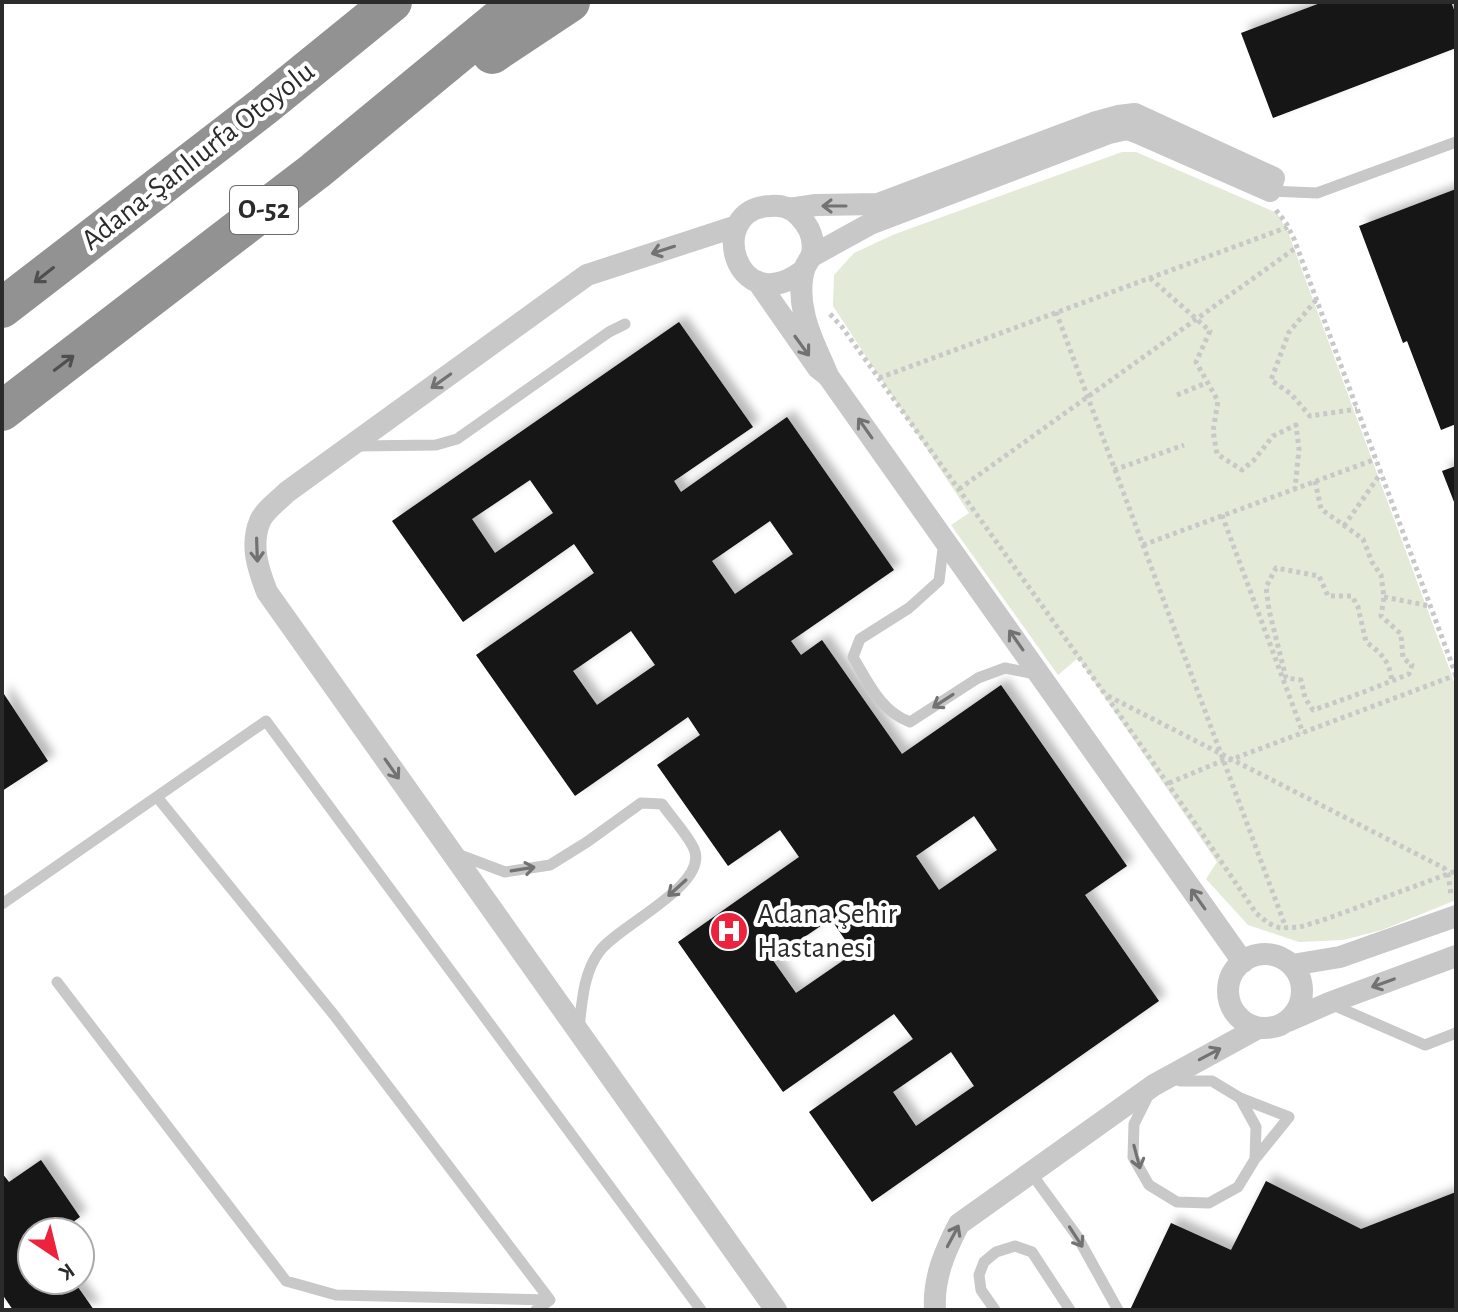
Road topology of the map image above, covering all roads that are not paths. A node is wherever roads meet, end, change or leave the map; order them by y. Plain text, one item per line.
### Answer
1 (392, 2) edge
2 (520, 2) edge
3 (570, 2) edge
4 (1456, 142) edge
5 (315, 171) junction
6 (1272, 200) junction
7 (789, 209) junction
8 (737, 226) junction
9 (808, 263) junction
10 (758, 282) junction
11 (2, 308) edge
12 (625, 324) dead end
13 (828, 376) junction
14 (2, 411) edge
15 (350, 446) junction
16 (944, 540) junction
17 (1040, 674) junction
18 (157, 797) junction
19 (449, 851) junction
20 (2, 904) edge
21 (1456, 916) edge
22 (1456, 956) edge
23 (1243, 962) junction
24 (1292, 965) junction
25 (57, 982) dead end
26 (1329, 1003) junction
27 (1288, 1021) junction
28 (1258, 1028) junction
29 (578, 1032) junction
30 (1456, 1033) edge
31 (1161, 1081) junction
32 (1240, 1098) junction
33 (1255, 1159) junction
34 (1031, 1173) junction
35 (550, 1300) junction
36 (536, 1310) edge
37 (701, 1310) edge
38 (776, 1310) edge
39 (935, 1310) edge
40 (995, 1310) edge
41 (1070, 1310) edge
42 (1118, 1310) edge

1 -> 11 highway, Adana-Şanlıurfa Otoyolu / O-52
2 - 5 highway, O-52
3 - 5 highway
4 - 6 lane
14 -> 5 highway, O-52
6 -> 7 street
6 - 9 street
7 - 8 street
7 - 9 street
8 - 10 street
8 -> 15 street
9 - 10 street
9 - 13 street
10 -> 13 street
12 - 15 lane
16 -> 13 street
15 -> 19 street
17 -> 16 street
17 -> 16 lane
23 -> 17 street
18 - 20 lane
18 - 35 lane
18 - 37 lane
19 - 29 street
19 -> 29 lane
21 - 24 street
22 -> 26 street
23 - 24 street
23 - 28 street
24 - 27 street
25 - 35 lane
26 - 27 street
26 - 30 lane
27 - 28 street
31 -> 28 street
29 - 38 street
31 - 32 lane
31 -> 33 lane
31 - 34 street
32 - 33 lane
32 - 33 lane
39 -> 34 street
34 -> 42 lane
35 - 36 lane
40 - 41 lane

